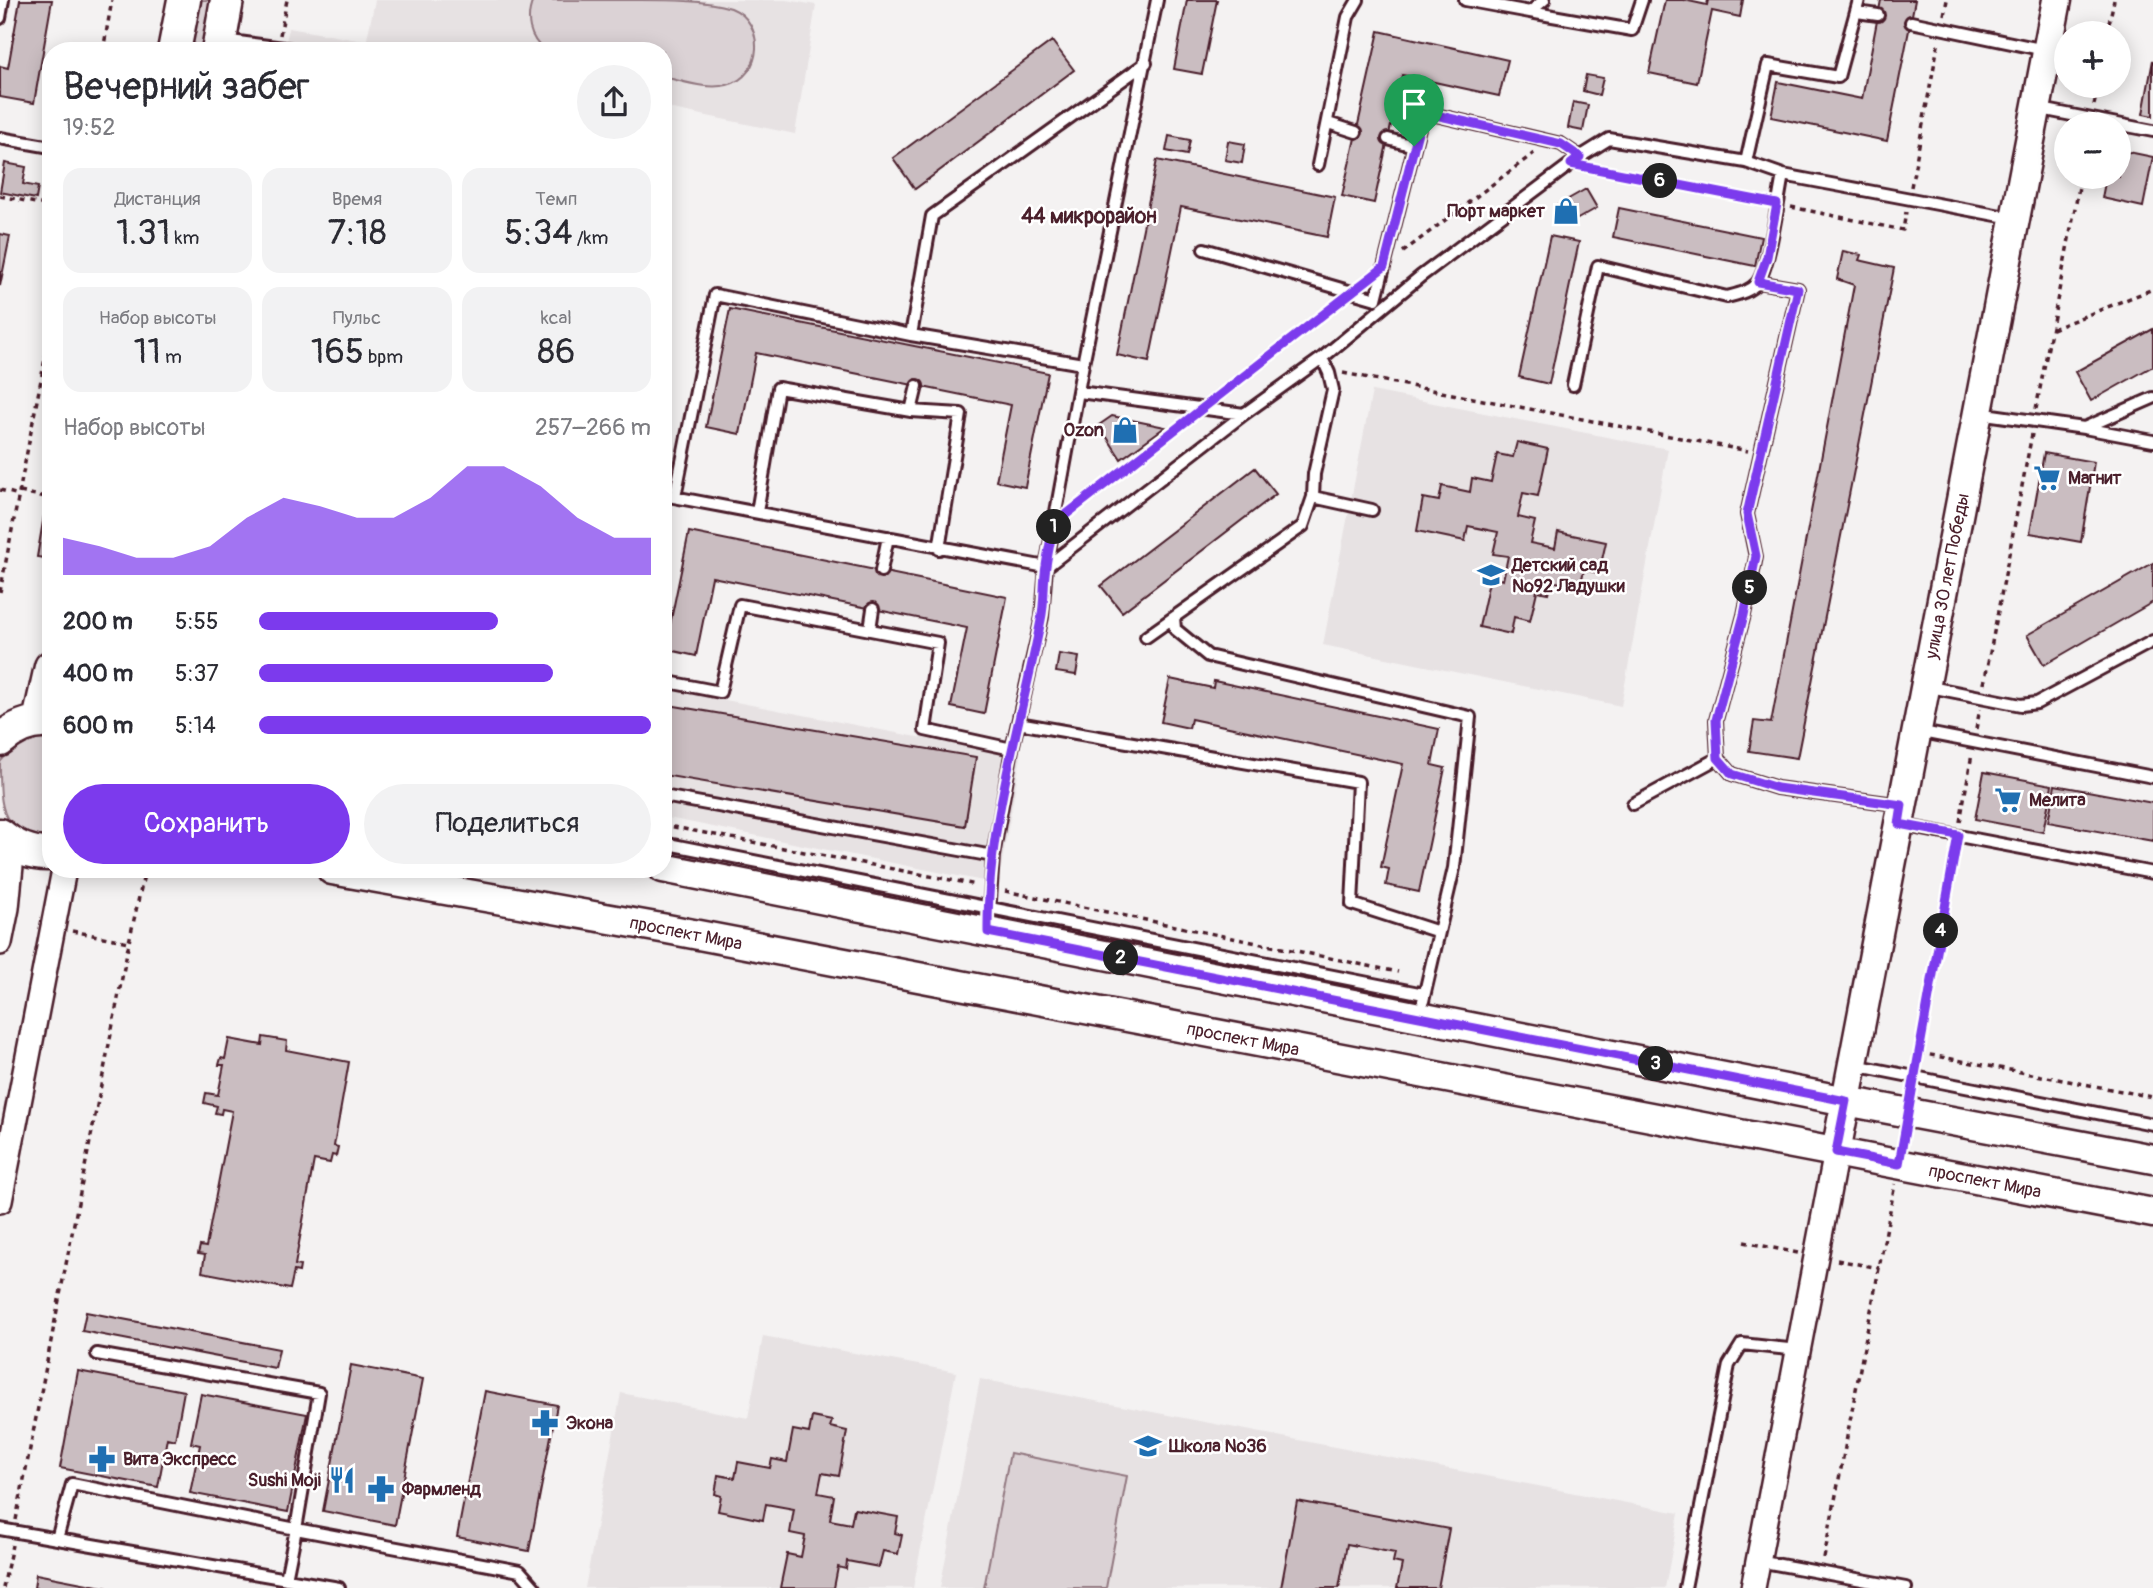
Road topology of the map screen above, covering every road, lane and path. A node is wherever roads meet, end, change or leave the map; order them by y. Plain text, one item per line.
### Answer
1 (3, 0) edge
2 (112, 0) edge
3 (184, 0) edge
4 (227, 0) edge
5 (287, 0) edge
6 (1157, 0) edge
7 (1359, 0) edge
8 (1465, 0) edge
9 (1544, 0) edge
10 (1642, 0) edge
11 (1947, 0) edge
12 (2057, 0) edge
13 (2113, 0) edge
14 (1858, 6) edge
15 (1530, 12) junction
16 (1878, 15) dead end
17 (0, 18) edge
18 (2109, 21) edge
19 (1911, 22) dead end
20 (1941, 29) junction
21 (105, 42) edge
22 (176, 42) edge
23 (220, 42) edge
24 (279, 42) edge
25 (2048, 51) junction
26 (1146, 63) junction
27 (2036, 107) junction
28 (1328, 123) junction
29 (2153, 131) edge
30 (1356, 132) dead end
31 (0, 138) edge
32 (1388, 139) dead end
33 (1550, 141) junction
34 (42, 145) edge
35 (1414, 146) junction
36 (1576, 160) junction
37 (1746, 162) junction
38 (1318, 165) dead end
39 (1783, 175) junction
40 (2079, 189) edge
41 (0, 196) edge
42 (1909, 199) junction
43 (42, 204) edge
44 (1777, 204) junction
45 (2015, 218) junction
46 (1204, 249) dead end
47 (1384, 267) junction
48 (1758, 282) junction
49 (2153, 289) edge
50 (1351, 292) junction
51 (1380, 302) junction
52 (2052, 329) junction
53 (911, 335) junction
54 (928, 337) junction
55 (926, 350) dead end
56 (1322, 358) junction
57 (1083, 364) junction
58 (1329, 373) junction
59 (42, 376) edge
60 (1573, 385) dead end
61 (918, 386) dead end
62 (1079, 392) junction
63 (2153, 398) edge
64 (1200, 408) junction
65 (911, 411) junction
66 (1978, 413) junction
67 (1244, 414) junction
68 (2034, 422) junction
69 (2084, 428) junction
70 (2153, 441) edge
71 (1760, 454) junction
72 (0, 490) edge
73 (20, 493) junction
74 (672, 496) edge
75 (42, 497) edge
76 (675, 497) junction
77 (1313, 497) junction
78 (1372, 510) dead end
79 (757, 512) junction
80 (1054, 524) junction
81 (888, 537) junction
82 (939, 549) junction
83 (1046, 567) junction
84 (881, 571) dead end
85 (0, 592) edge
86 (873, 609) dead end
87 (1174, 618) junction
88 (870, 629) junction
89 (1146, 637) dead end
90 (2153, 641) edge
91 (672, 683) edge
92 (42, 685) edge
93 (1925, 686) junction
94 (1982, 698) junction
95 (1018, 723) junction
96 (21, 728) edge
97 (1917, 731) junction
98 (1974, 741) junction
99 (1012, 748) junction
100 (1718, 758) junction
101 (2153, 777) edge
102 (672, 798) edge
103 (1633, 804) dead end
104 (1901, 814) junction
105 (672, 827) edge
106 (1958, 835) junction
107 (3, 838) edge
108 (672, 845) edge
109 (42, 853) edge
110 (993, 856) junction
111 (672, 869) edge
112 (2153, 873) edge
113 (62, 878) edge
114 (143, 878) edge
115 (377, 878) edge
116 (990, 888) junction
117 (988, 919) junction
118 (1439, 932) junction
119 (0, 943) edge
120 (1428, 979) junction
121 (1422, 1006) junction
122 (1920, 1053) junction
123 (1853, 1065) junction
124 (1916, 1078) junction
125 (2153, 1097) edge
126 (1846, 1101) junction
127 (2153, 1121) edge
128 (1836, 1152) junction
129 (2153, 1159) edge
130 (1899, 1164) junction
131 (0, 1200) edge
132 (2153, 1213) edge
133 (1798, 1350) junction
134 (97, 1354) dead end
135 (0, 1529) edge
136 (296, 1529) junction
137 (14, 1531) junction
138 (57, 1539) junction
139 (1758, 1561) junction
140 (1821, 1572) junction
141 (286, 1578) junction
142 (1845, 1583) edge
143 (322, 1586) edge
144 (3, 1588) edge
145 (339, 1588) edge
146 (535, 1588) edge
147 (1685, 1588) edge
148 (1753, 1588) edge
149 (1906, 1588) edge

1 - 17 lane
2 - 21 path
3 - 22 main road
4 - 23 main road
5 - 24 path
6 - 26 lane
7 - 28 lane
8 - 15 lane
9 - 15 lane
10 - 15 lane
11 - 20 path
12 - 25 street, улица 30 лет Победы
13 - 18 path
14 - 16 lane
14 - 37 lane
19 - 20 lane
20 - 25 lane
20 - 42 path
25 - 27 street, улица 30 лет Победы
26 - 53 lane
26 - 57 lane
27 - 29 lane
27 - 45 street, улица 30 лет Победы
28 - 30 lane
28 - 38 lane
31 - 34 lane
32 - 35 lane
33 - 35 lane
33 - 36 lane
33 - 47 path
35 - 47 lane
36 - 37 lane
36 - 44 path
36 - 51 lane
37 - 39 lane
39 - 42 lane
39 - 44 lane
40 - 52 path
41 - 43 path
42 - 44 path
42 - 45 lane
44 - 48 lane
45 - 66 street, улица 30 лет Победы
46 - 50 lane
47 - 51 lane
48 - 60 lane
48 - 71 lane
49 - 52 path
50 - 51 lane
50 - 64 path
51 - 56 lane
52 - 68 path
53 - 54 lane
53 - 76 lane
54 - 55 lane
54 - 57 lane
56 - 58 lane
56 - 67 lane
57 - 62 lane
58 - 71 path
58 - 77 lane
59 - 73 path
61 - 65 lane
62 - 64 lane
62 - 80 lane
63 - 69 lane
64 - 67 lane
64 - 80 path
65 - 79 lane
65 - 82 lane
66 - 68 lane
66 - 93 street, улица 30 лет Победы
67 - 83 lane
68 - 69 lane
68 - 94 path
69 - 70 lane
71 - 100 lane
72 - 73 path
73 - 75 path
73 - 85 path
74 - 76 lane
76 - 79 lane
77 - 78 lane
77 - 87 lane
79 - 81 lane
80 - 83 lane
81 - 82 lane
81 - 84 lane
82 - 83 lane
83 - 95 lane
86 - 88 lane
87 - 89 lane
87 - 118 lane
88 - 91 lane
88 - 99 lane
90 - 94 lane
92 - 96 main road
93 - 94 lane
93 - 97 street, улица 30 лет Победы
94 - 98 path
95 - 99 lane
95 - 118 lane
97 - 98 lane
97 - 104 street, улица 30 лет Победы
98 - 101 lane
98 - 106 path
99 - 110 lane
100 - 103 lane
100 - 104 lane
102 - 110 lane
104 - 106 lane
104 - 123 street, улица 30 лет Победы
105 - 116 path
106 - 112 lane
106 - 122 path
107 - 109 main road
107 - 119 street
108 - 117 lane
110 - 116 lane
111 - 117 street
113 - 131 street
114 - 137 path
115 - 128 street, проспект Мира
116 - 117 lane
116 - 120 path
117 - 121 street
118 - 120 lane
120 - 121 lane
121 - 126 street
122 - 124 path
122 - 125 path
123 - 124 lane
123 - 126 street, улица 30 лет Победы
124 - 127 lane
126 - 128 street, улица 30 лет Победы
126 - 129 street
128 - 130 street, проспект Мира
128 - 133 street
130 - 132 street, проспект Мира
130 - 140 path
133 - 139 street
133 - 147 lane
134 - 136 lane
135 - 137 lane
136 - 138 lane
136 - 141 lane
136 - 146 lane
137 - 138 lane
137 - 144 path
138 - 141 lane
139 - 140 lane
139 - 148 street
140 - 142 lane
141 - 143 lane
142 - 149 lane
143 - 145 lane

